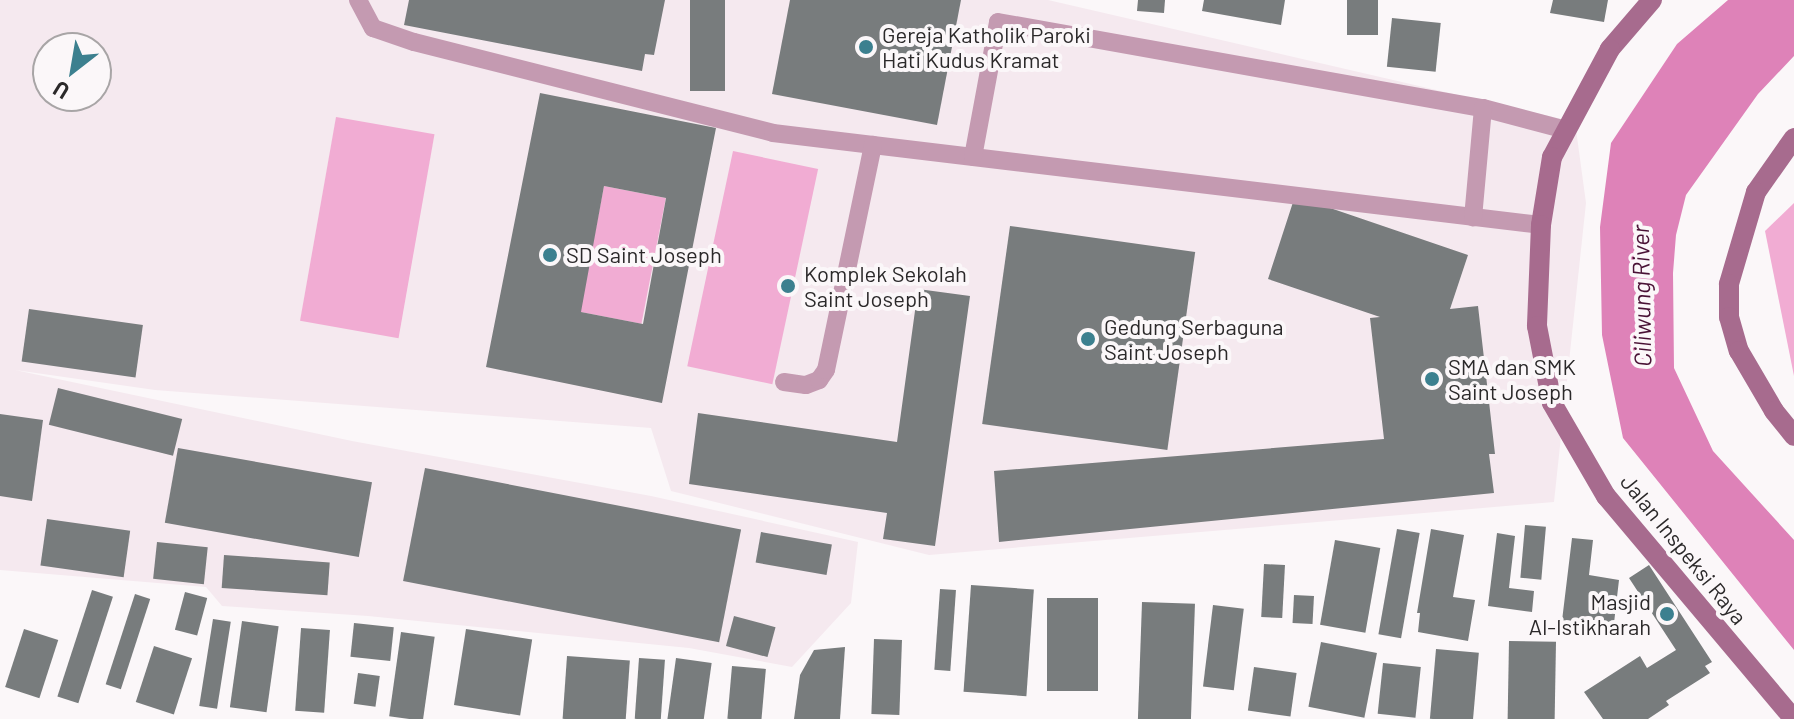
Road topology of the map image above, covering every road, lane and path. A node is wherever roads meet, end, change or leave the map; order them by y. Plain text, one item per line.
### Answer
1 (358, 0) edge
2 (1652, 0) edge
3 (1483, 108) junction
4 (1566, 130) junction
5 (1794, 138) edge
6 (873, 145) junction
7 (973, 157) junction
8 (1473, 218) junction
9 (1541, 225) junction
10 (784, 382) dead end
11 (1794, 436) edge
12 (1794, 719) edge

1 - 6 lane
2 - 4 street, Jalan Inspeksi Raya
3 - 4 lane
3 - 7 lane
3 - 8 lane
4 - 9 street, Jalan Inspeksi Raya
5 - 11 street
6 - 7 lane
6 - 10 lane
7 - 8 lane
8 - 9 lane
9 - 12 street, Jalan Inspeksi Raya

